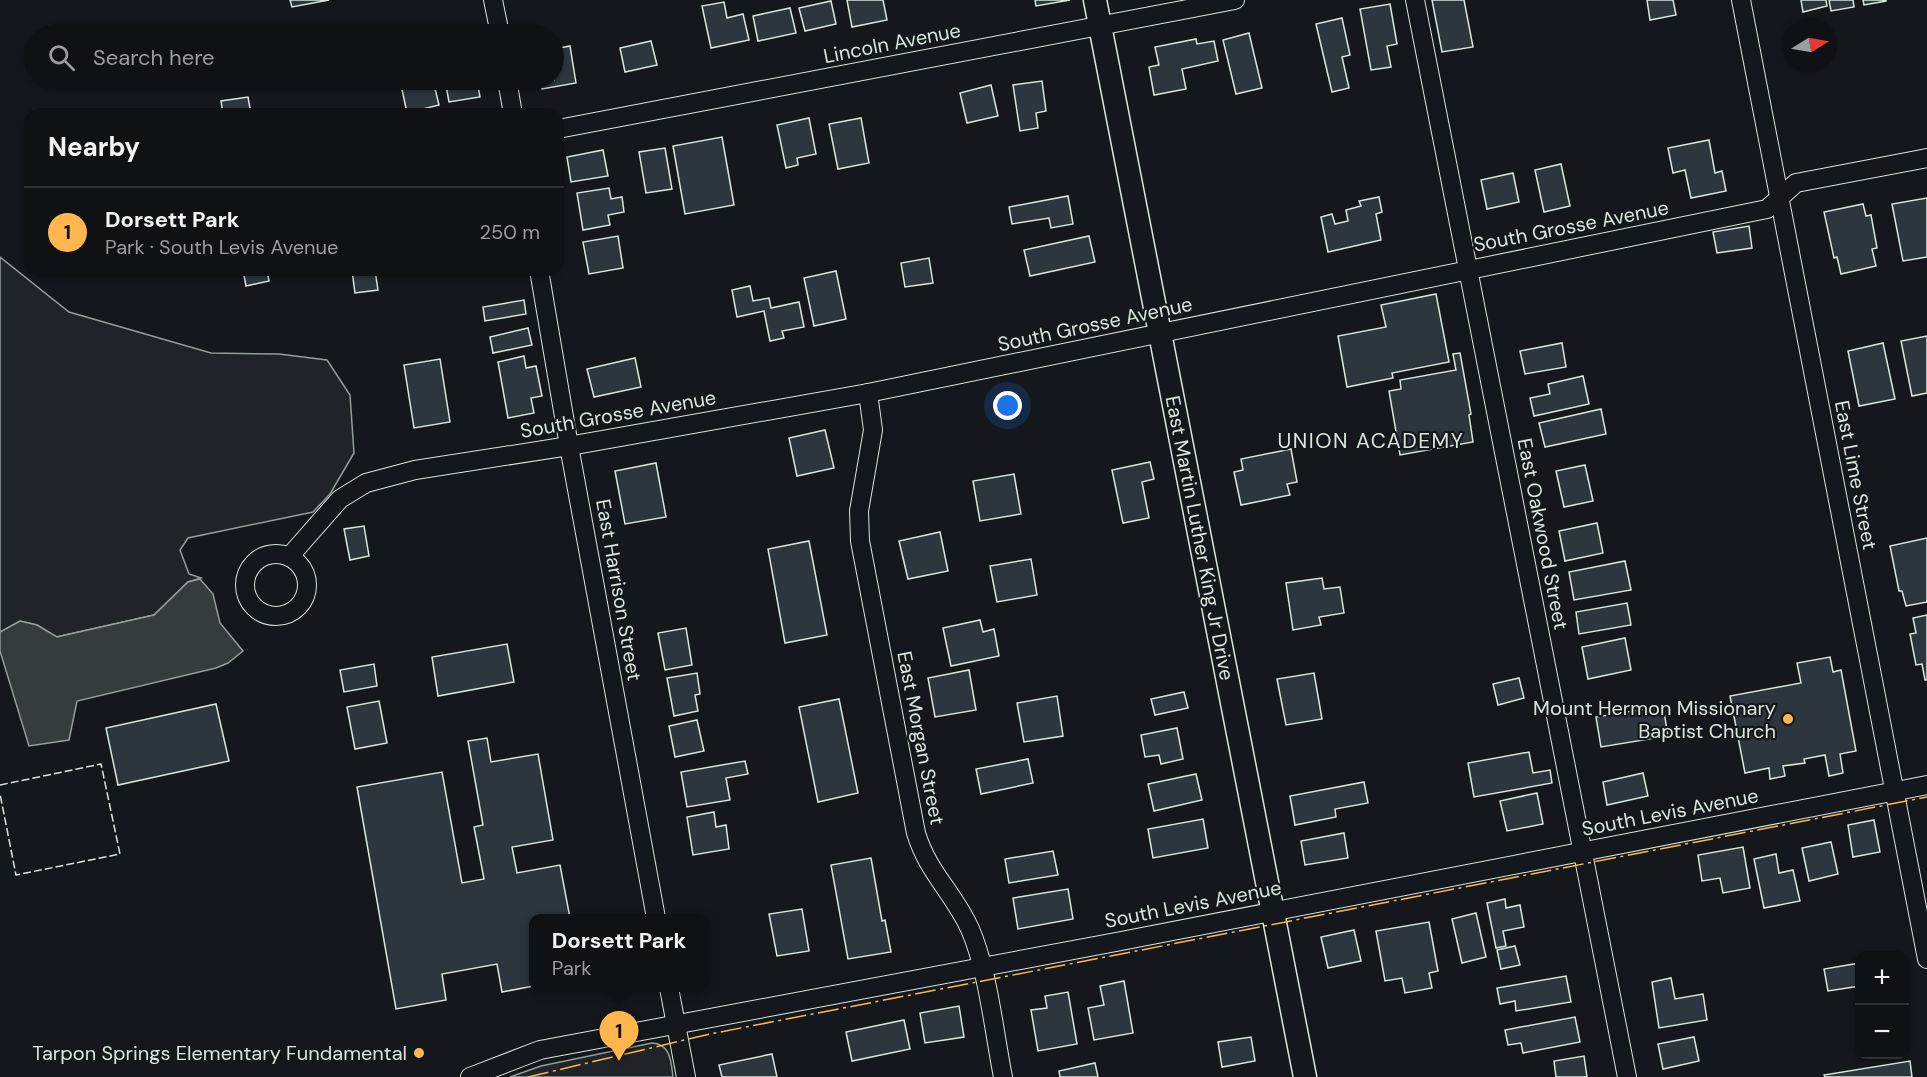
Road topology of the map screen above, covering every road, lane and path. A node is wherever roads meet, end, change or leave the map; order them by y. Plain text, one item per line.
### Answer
1 (493, 0) edge
2 (1095, 0) edge
3 (1235, 0) edge
4 (1415, 0) edge
5 (1741, 0) edge
6 (498, 24) edge
7 (1100, 26) junction
8 (509, 90) edge
9 (512, 108) edge
10 (564, 128) edge
11 (1927, 158) edge
12 (1779, 198) junction
13 (1468, 270) junction
14 (540, 276) edge
15 (1160, 333) junction
16 (868, 393) junction
17 (569, 446) junction
18 (289, 557) dead end
19 (1927, 785) edge
20 (1894, 792) junction
21 (1583, 852) junction
22 (1272, 912) junction
23 (655, 914) edge
24 (1927, 959) edge
25 (982, 967) junction
26 (670, 992) edge
27 (676, 1023) junction
28 (470, 1077) edge
29 (686, 1077) edge
30 (1003, 1077) edge
31 (1305, 1077) edge
32 (1627, 1077) edge

1 - 6 street
2 - 7 street, East Martin Luther King Jr Drive
3 - 7 street, Lincoln Avenue
4 - 13 street, East Oakwood Street
5 - 12 street, East Lime Street
7 - 10 street, Lincoln Avenue
7 - 15 street, East Martin Luther King Jr Drive
8 - 9 street
11 - 12 street, South Grosse Avenue
12 - 13 street, South Grosse Avenue
12 - 20 street, East Lime Street
13 - 15 street, South Grosse Avenue
13 - 21 street, East Oakwood Street
14 - 17 street, East Harrison Street
15 - 16 street, South Grosse Avenue
15 - 22 street, East Martin Luther King Jr Drive
16 - 17 street, South Grosse Avenue
16 - 25 street, East Morgan Street
17 - 18 street, South Grosse Avenue
17 - 23 street, East Harrison Street
19 - 20 street, South Levis Avenue
20 - 21 street, South Levis Avenue
20 - 24 street, East Lime Street
21 - 22 street, South Levis Avenue
21 - 32 street, East Oakwood Street
22 - 25 street, South Levis Avenue
22 - 31 street, East Martin Luther King Jr Drive
25 - 27 street, South Levis Avenue
25 - 30 street, East Morgan Street
26 - 27 street
27 - 28 street, South Levis Avenue
27 - 29 street

